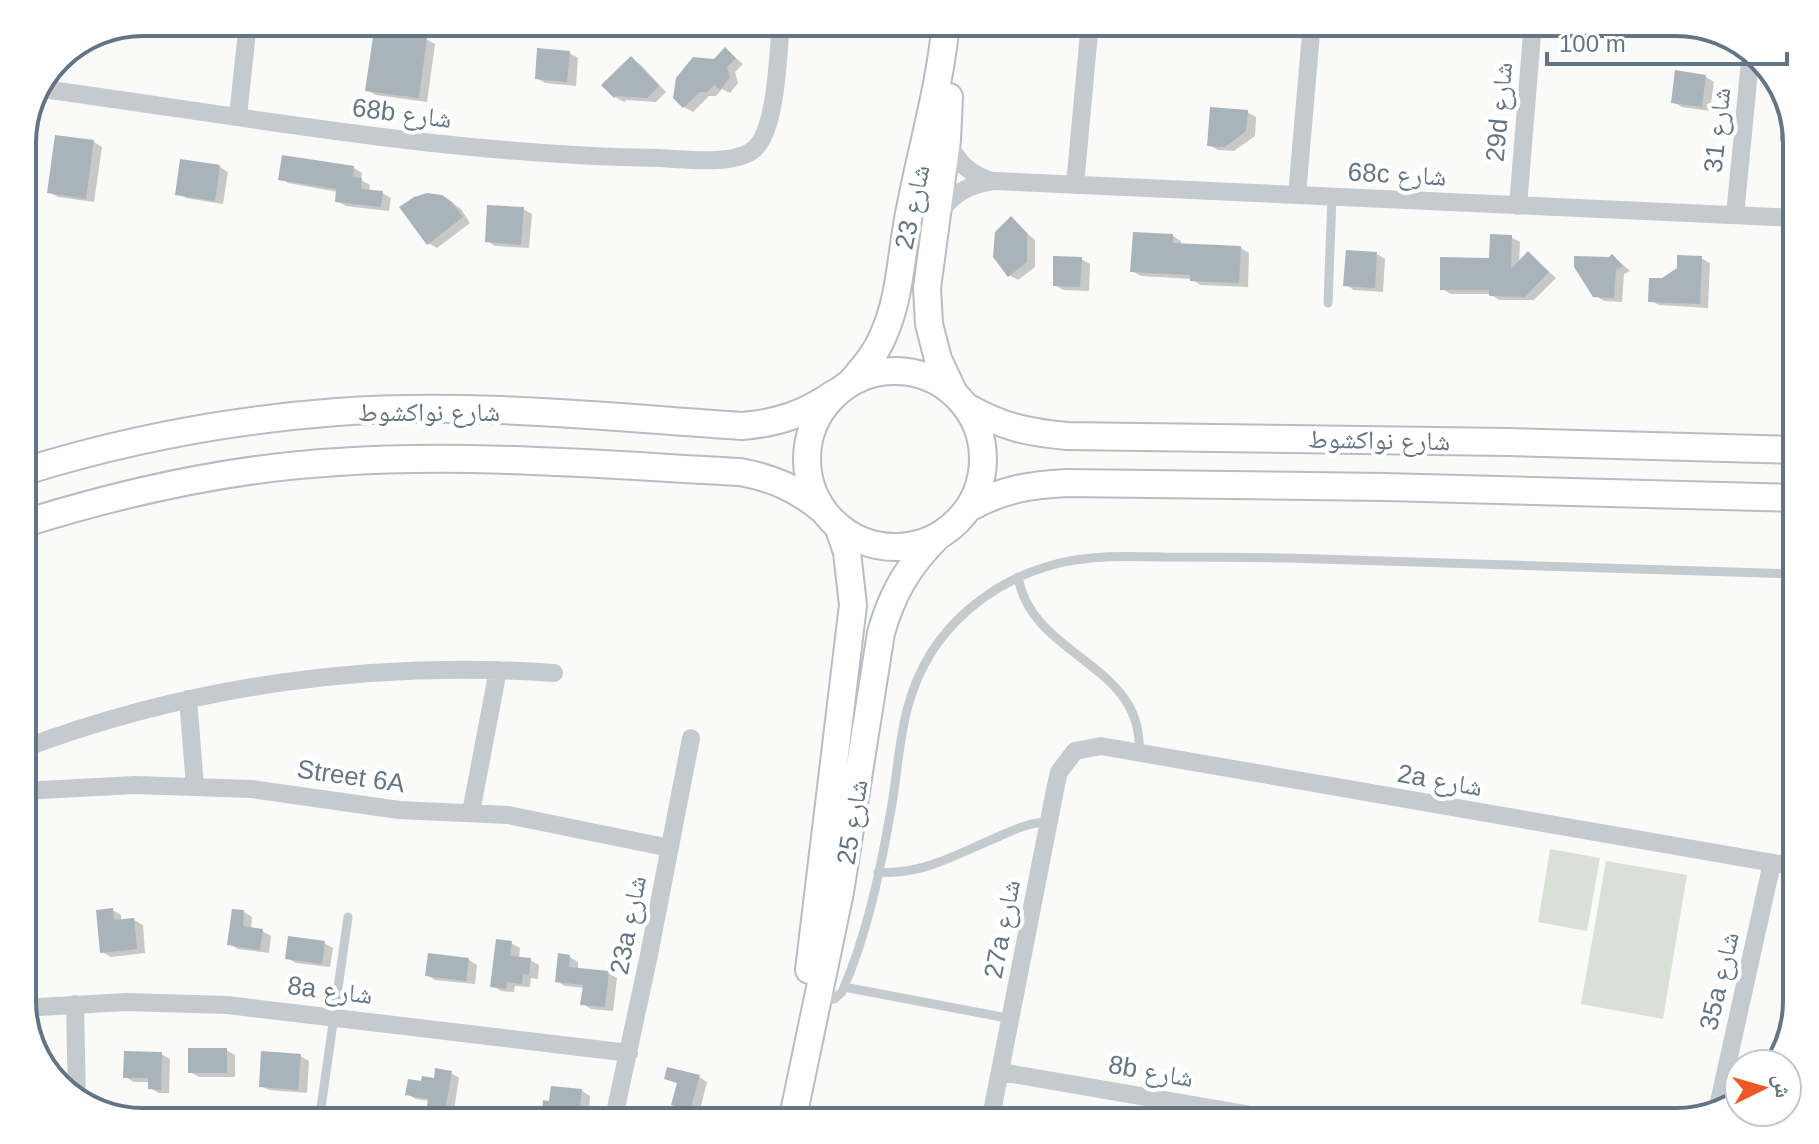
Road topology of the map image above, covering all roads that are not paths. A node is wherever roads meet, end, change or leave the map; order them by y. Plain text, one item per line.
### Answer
1 (247, 36) edge
2 (779, 36) edge
3 (944, 36) edge
4 (954, 36) edge
5 (1089, 36) edge
6 (1311, 36) edge
7 (1532, 36) edge
8 (1749, 66) edge
9 (51, 90) edge
10 (238, 116) junction
11 (947, 140) junction
12 (995, 181) junction
13 (1075, 185) junction
14 (1297, 195) junction
15 (1332, 196) junction
16 (1518, 206) junction
17 (1735, 215) junction
18 (936, 217) junction
19 (1783, 217) edge
20 (1328, 303) dead end
21 (844, 387) junction
22 (960, 399) junction
23 (1783, 450) edge
24 (36, 468) edge
25 (1783, 498) edge
26 (969, 508) junction
27 (831, 518) junction
28 (36, 520) edge
29 (938, 536) junction
30 (1783, 574) edge
31 (1018, 577) junction
32 (498, 670) junction
33 (554, 673) dead end
34 (188, 699) junction
35 (691, 738) dead end
36 (36, 744) edge
37 (1075, 751) joint
38 (1139, 753) junction
39 (195, 786) junction
40 (36, 790) edge
41 (471, 812) junction
42 (1049, 822) junction
43 (670, 848) junction
44 (1772, 863) junction
45 (1783, 865) edge
46 (878, 872) junction
47 (348, 917) dead end
48 (844, 987) junction
49 (819, 1000) junction
50 (75, 1004) junction
51 (36, 1007) edge
52 (333, 1017) junction
53 (1012, 1019) junction
54 (629, 1053) junction
55 (1001, 1072) junction
56 (77, 1084) edge
57 (1720, 1099) edge
58 (321, 1108) edge
59 (616, 1108) edge
60 (784, 1108) edge
61 (795, 1108) edge
62 (993, 1108) edge
63 (1211, 1108) edge

1 - 10 street
2 - 10 street, 68b شارع
3 - 21 street, شارع 23
4 - 11 street, شارع 23
5 - 13 street
6 - 14 street
7 - 16 street, 29d شارع
8 - 17 street, شارع 31
9 - 10 street, 68b شارع
11 - 12 street, 68c شارع
11 - 18 street, شارع 23
12 - 13 street, 68c شارع
12 - 18 street, 68c شارع
13 - 14 street, 68c شارع
14 - 15 street, 68c شارع
15 - 16 street, 68c شارع
15 - 20 lane
16 - 17 street, 68c شارع
17 - 19 street, 68c شارع
18 - 22 street, شارع 23
21 - 22 street
21 - 24 street, شارع نواكشوط
21 - 27 street
22 - 23 street, شارع نواكشوط
22 - 26 street
25 - 26 street, شارع نواكشوط
26 - 29 street
27 - 28 street, شارع نواكشوط
27 - 29 street
27 - 60 street, شارع 25
29 - 49 street, شارع 25
30 - 31 lane
31 - 38 lane
31 - 46 lane
32 - 33 street
32 - 34 street
32 - 41 street
34 - 36 street
34 - 39 street
35 - 43 street, 23a شارع
37 - 38 street, 2a شارع
37 - 42 street, 27a شارع
38 - 44 street, 2a شارع
39 - 40 street, Street 6A
39 - 41 street, Street 6A
41 - 43 street, Street 6A
42 - 46 lane
42 - 53 street, 27a شارع
43 - 54 street, 23a شارع
44 - 45 street, 2a شارع
44 - 57 street, 35a شارع
46 - 48 lane
47 - 52 lane
48 - 49 lane
48 - 53 lane
49 - 61 street, شارع 25
50 - 51 street, 8a شارع
50 - 52 street, 8a شارع
50 - 56 street
52 - 54 street, 8a شارع
52 - 58 lane
53 - 55 street, 27a شارع
54 - 59 street, 23a شارع
55 - 62 street, 27a شارع
55 - 63 street, 8b شارع

